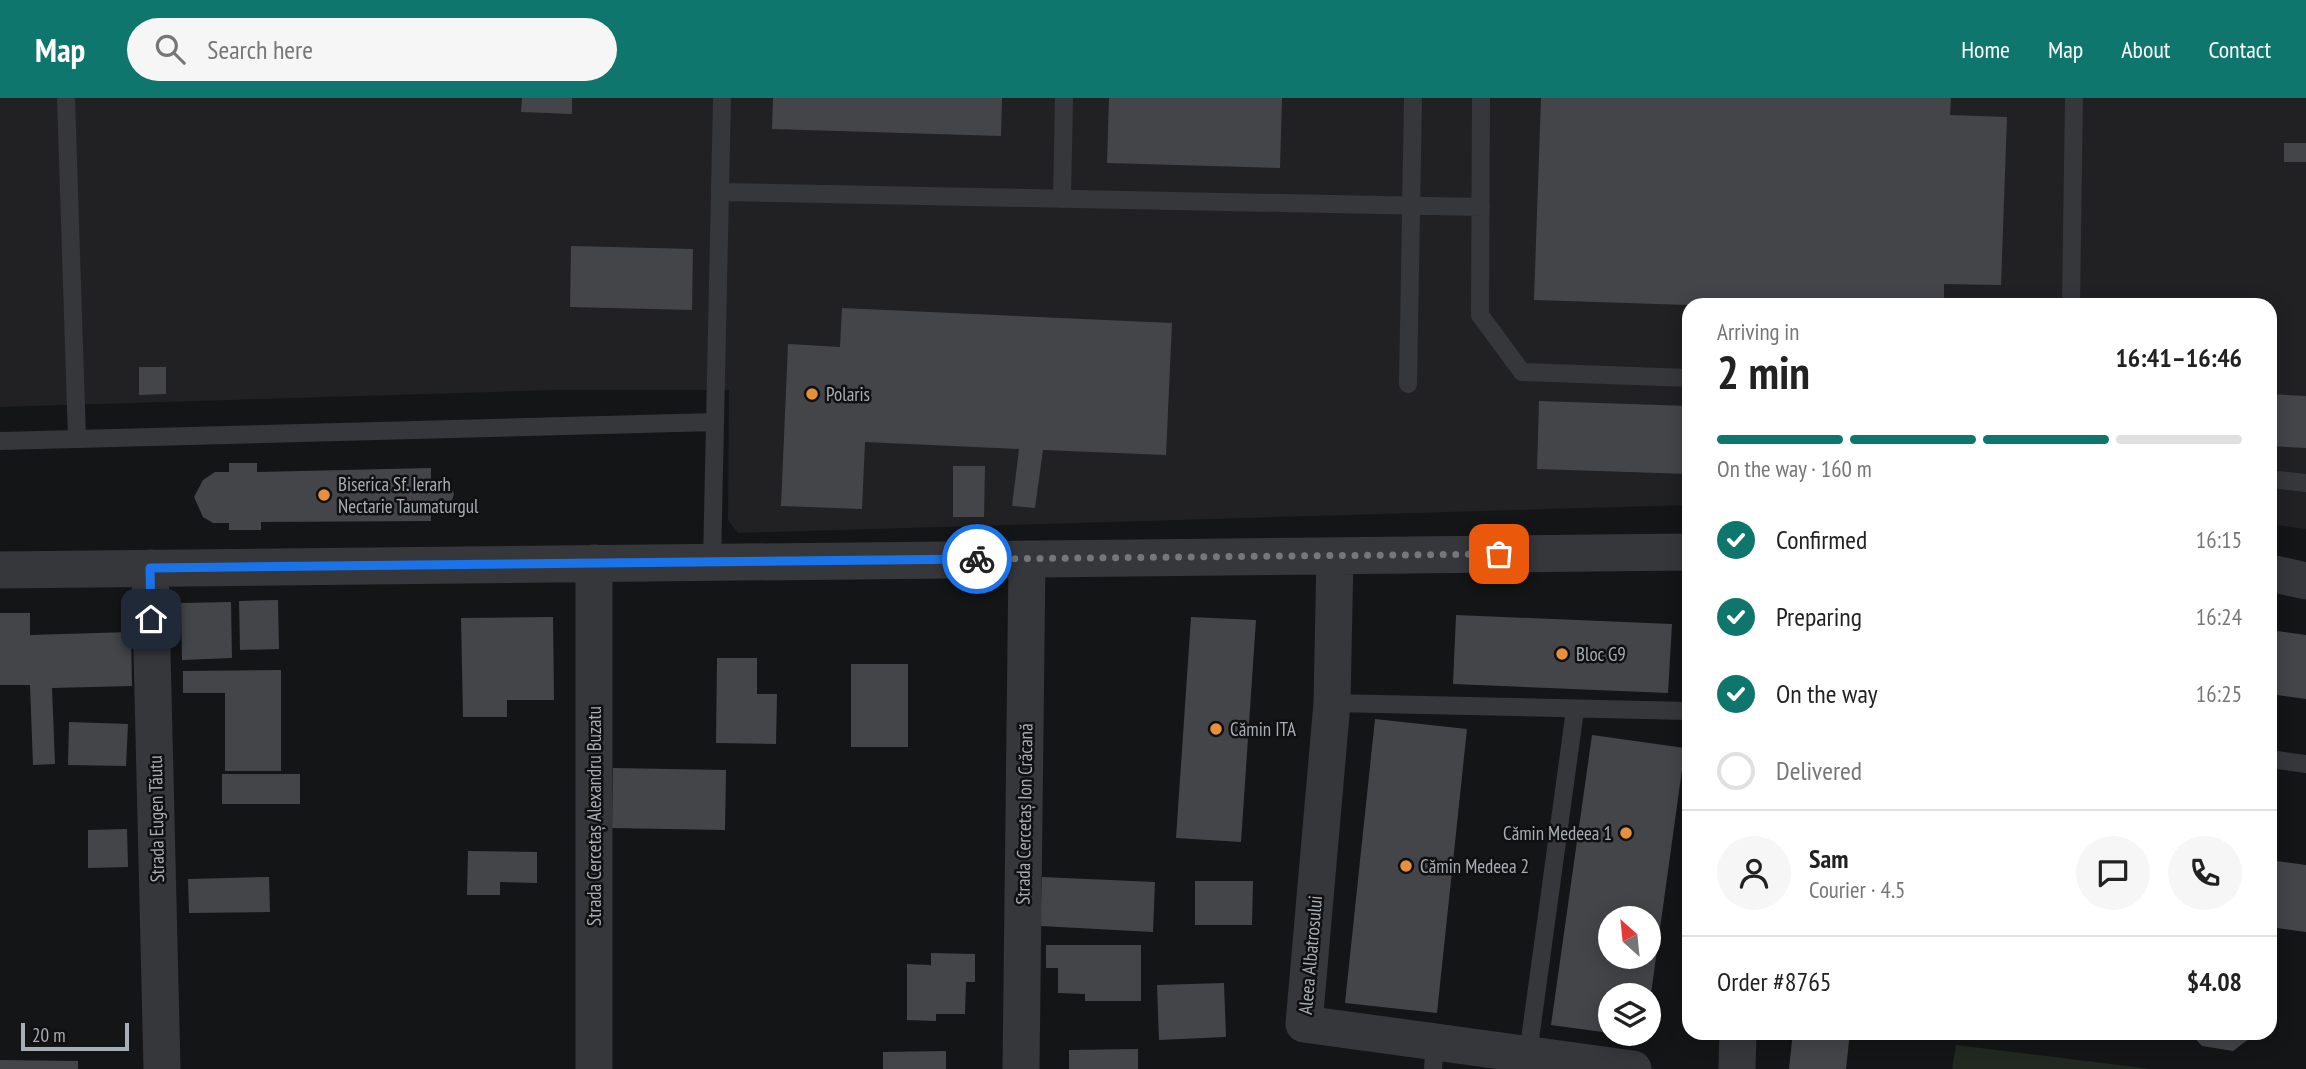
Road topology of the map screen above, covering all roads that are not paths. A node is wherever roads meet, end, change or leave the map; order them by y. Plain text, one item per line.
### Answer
1 (66, 98) edge
2 (722, 98) edge
3 (1064, 98) edge
4 (1413, 98) edge
5 (1481, 98) edge
6 (2074, 98) edge
7 (720, 192) junction
8 (1062, 199) junction
9 (1411, 206) junction
10 (1480, 207) junction
11 (2071, 298) edge
12 (1682, 378) edge
13 (1408, 384) dead end
14 (715, 422) junction
15 (76, 439) junction
16 (0, 441) edge
17 (2277, 480) edge
18 (2306, 483) edge
19 (1682, 552) edge
20 (1335, 556) junction
21 (1027, 559) junction
22 (712, 562) junction
23 (594, 564) junction
24 (150, 568) junction
25 (0, 570) edge
26 (2277, 575) edge
27 (2306, 581) edge
28 (1332, 703) junction
29 (1575, 710) junction
30 (1682, 711) edge
31 (2277, 760) edge
32 (2306, 764) edge
33 (1738, 1040) edge
34 (1528, 1054) junction
35 (1434, 1055) edge
36 (162, 1069) edge
37 (594, 1069) edge
38 (1021, 1069) edge
39 (1633, 1069) edge
40 (1737, 1069) edge

1 - 15 lane
2 - 7 lane
3 - 8 lane
4 - 9 lane
5 - 10 lane
6 - 11 lane
7 - 8 lane
7 - 14 lane
8 - 9 lane
9 - 10 lane
9 - 13 lane
10 - 12 lane
14 - 15 lane
14 - 22 lane
15 - 16 lane
17 - 18 lane
19 - 20 street
20 - 21 street
20 - 28 street, Aleea Albatrosului
21 - 22 street
21 - 38 street, Strada Cercetaș Ion Crăcană
22 - 23 street
23 - 24 street
23 - 37 street, Strada Cercetaș Alexandru Buzatu
24 - 25 street
24 - 36 street, Strada Eugen Tăutu
26 - 27 street
28 - 29 lane
28 - 35 street, Aleea Albatrosului
29 - 30 lane
29 - 34 lane
31 - 32 lane
33 - 40 street
34 - 35 street, Aleea Albatrosului
34 - 39 street, Aleea Albatrosului

